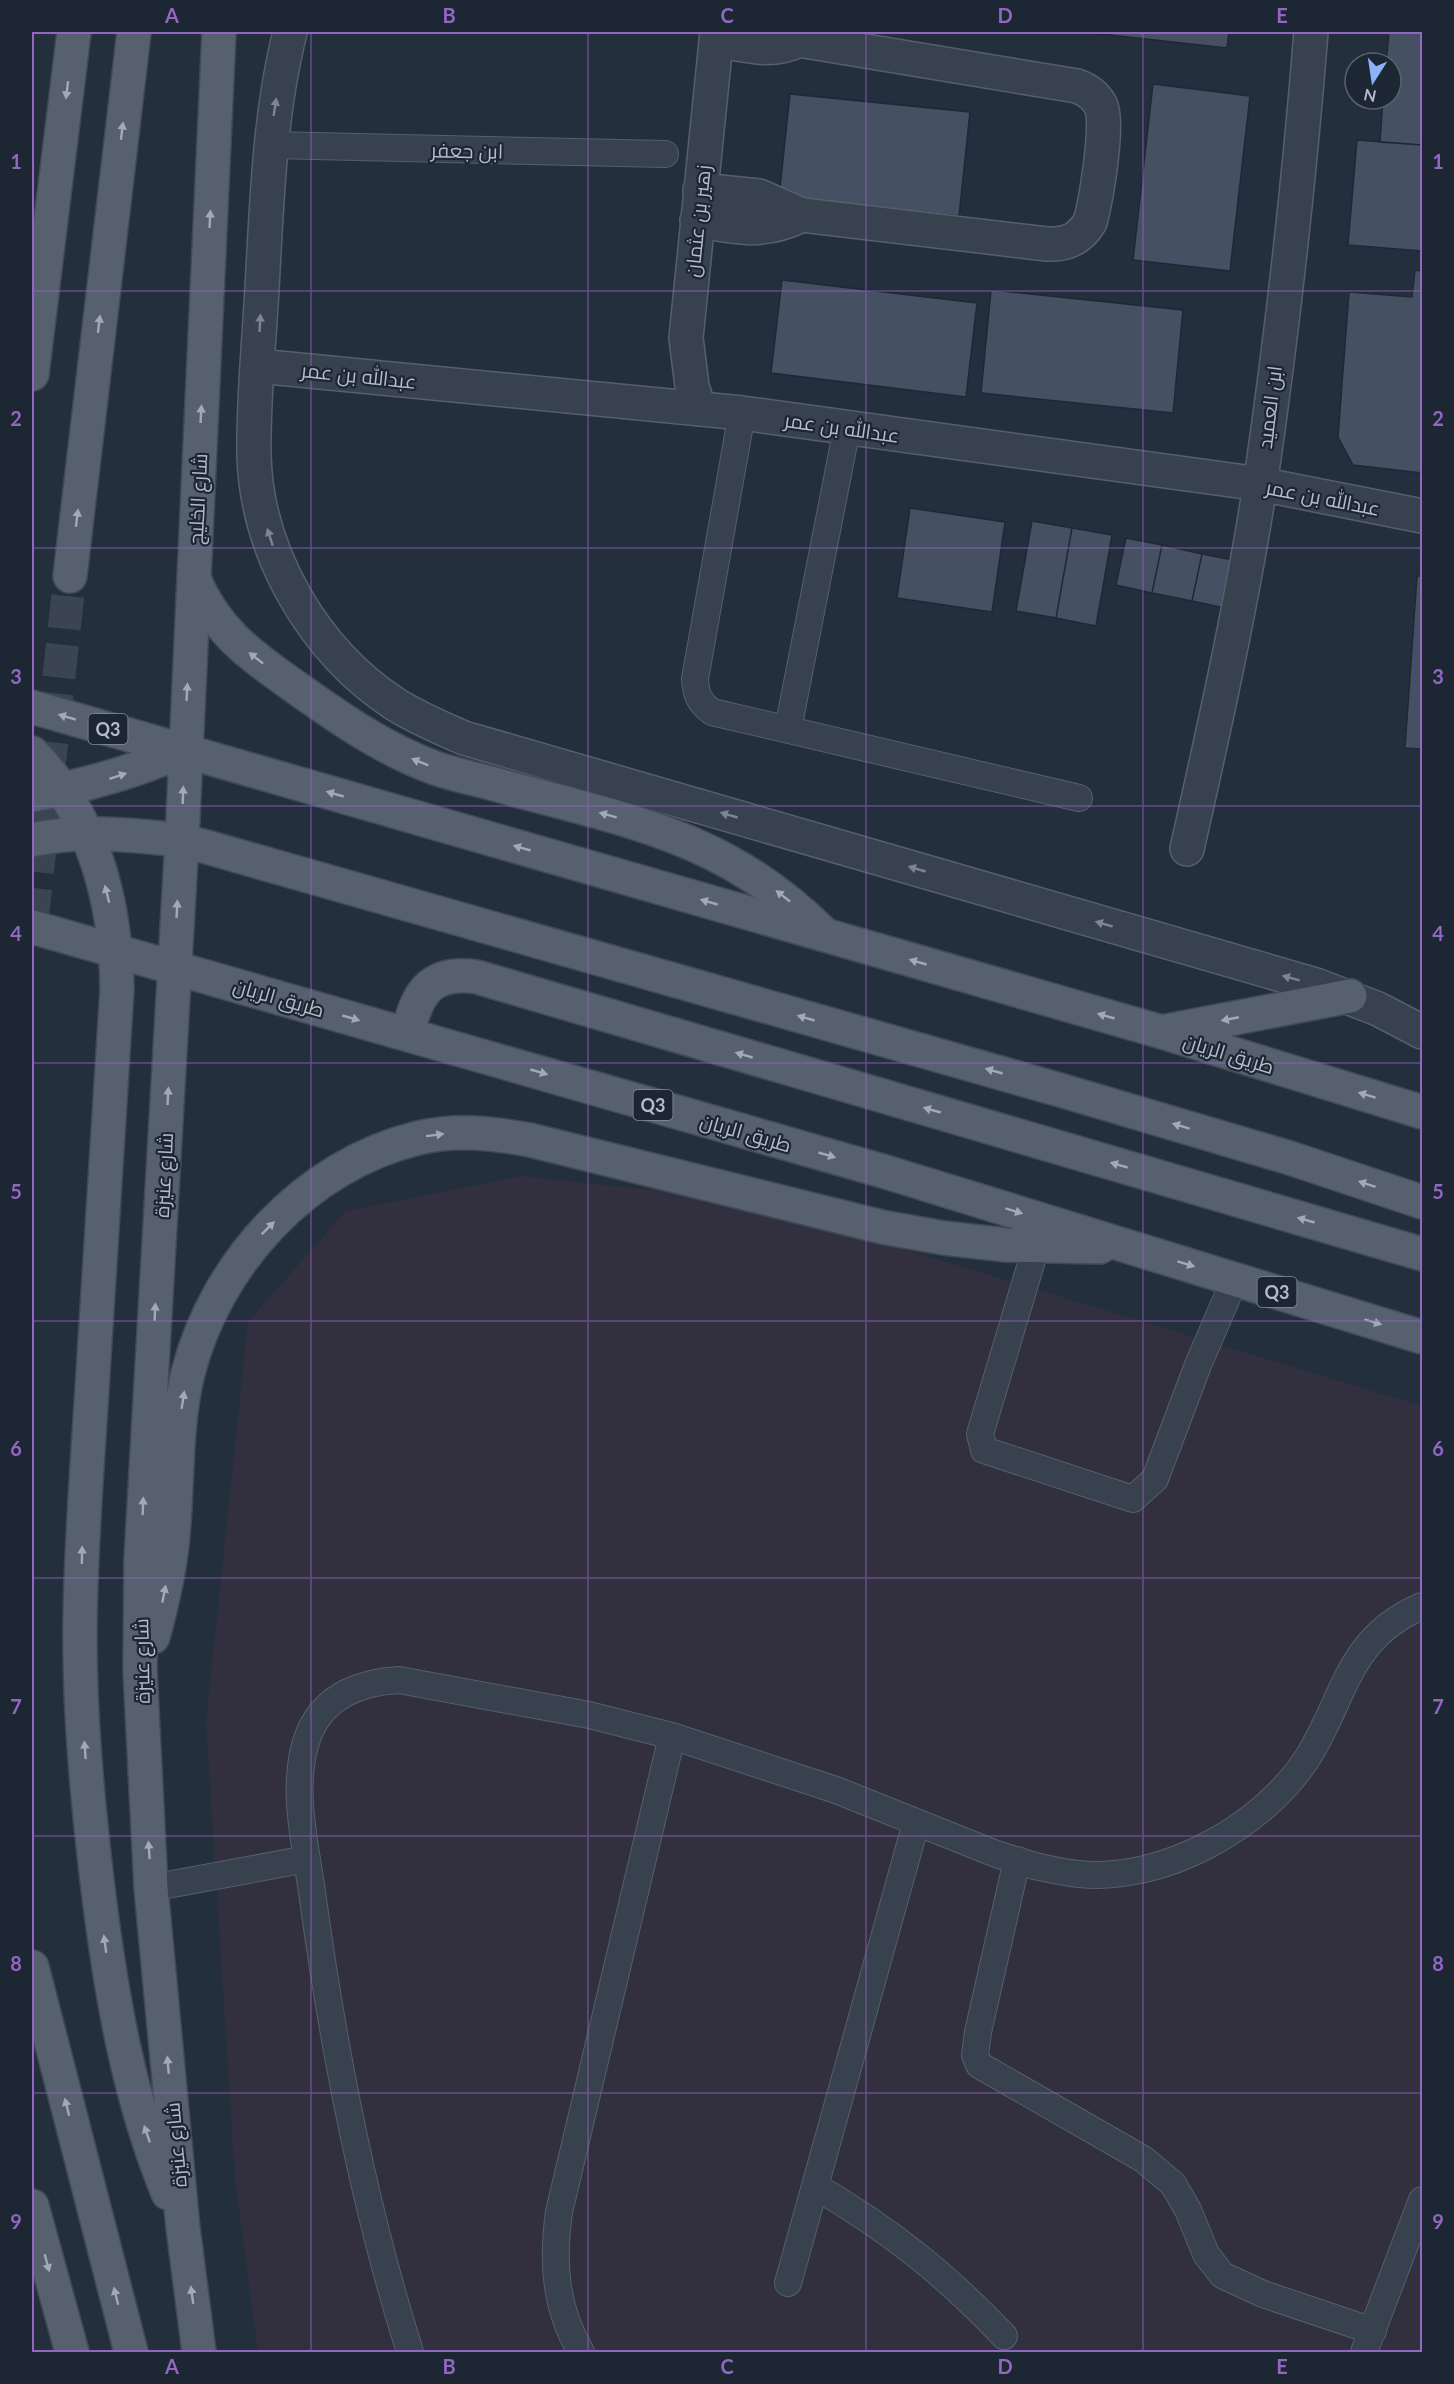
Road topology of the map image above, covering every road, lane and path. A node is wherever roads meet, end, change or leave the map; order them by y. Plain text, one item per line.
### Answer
1 (74, 32) edge
2 (134, 32) edge
3 (219, 32) edge
4 (290, 32) edge
5 (1311, 32) edge
6 (717, 36) edge
7 (796, 36) edge
8 (270, 146) junction
9 (665, 154) dead end
10 (698, 205) junction
11 (258, 366) junction
12 (32, 374) edge
13 (699, 409) junction
14 (742, 414) junction
15 (847, 428) junction
16 (1260, 484) junction
17 (1422, 516) edge
18 (70, 576) tunnel mouth
19 (193, 577) junction
20 (32, 706) edge
21 (789, 729) junction
22 (184, 750) junction
23 (32, 753) edge
24 (46, 792) edge
25 (1079, 798) dead end
26 (86, 834) junction
27 (32, 840) edge
28 (182, 840) junction
29 (1187, 849) dead end
30 (32, 927) edge
31 (826, 936) junction
32 (117, 952) junction
33 (174, 967) junction
34 (1350, 996) junction
35 (1162, 1032) junction
36 (1422, 1032) edge
37 (408, 1034) junction
38 (1422, 1112) edge
39 (1422, 1202) edge
40 (1131, 1246) junction
41 (1036, 1247) junction
42 (1422, 1254) edge
43 (1235, 1279) junction
44 (1422, 1337) edge
45 (1422, 1606) edge
46 (140, 1670) junction
47 (672, 1736) junction
48 (916, 1823) junction
49 (307, 1859) junction
50 (1017, 1860) junction
51 (151, 1888) junction
52 (32, 1967) edge
53 (815, 2186) junction
54 (1422, 2200) edge
55 (32, 2206) edge
56 (183, 2228) junction
57 (788, 2283) dead end
58 (1004, 2337) dead end
59 (1369, 2342) edge
60 (72, 2352) edge
61 (130, 2352) edge
62 (200, 2352) edge
63 (410, 2352) edge
64 (581, 2352) edge

1 -> 12 main road
18 -> 2 main road
19 -> 3 main road, شارع الخليج
8 -> 4 street
5 - 16 street, ابن العميد
6 - 7 street
6 - 10 street, زهير بن عثمان
7 - 10 street
8 - 9 lane, ابن جعفر
11 -> 8 street
10 - 13 street, زهير بن عثمان
11 - 13 street, عبدالله بن عمر
34 -> 11 street
13 - 14 street, عبدالله بن عمر
14 - 15 street, عبدالله بن عمر
14 - 21 lane
15 - 16 street, عبدالله بن عمر
15 - 21 lane
16 - 17 street, عبدالله بن عمر
16 - 29 street, ابن العميد
22 -> 19 main road, شارع الخليج
31 -> 19 main road
22 -> 20 main road, طريق الريان / Q3
21 - 25 lane
24 -> 22 main road
28 -> 22 main road, شارع الخليج
31 -> 22 main road, طريق الريان / Q3
23 - 24 main road
24 - 26 main road
26 - 27 main road
26 - 28 main road
32 -> 26 main road
33 -> 28 main road, شارع الخليج
39 -> 28 main road
30 - 32 main road, طريق الريان / Q3
35 -> 31 main road, طريق الريان / Q3
32 - 33 main road, طريق الريان / Q3
56 -> 32 main road
33 -> 37 main road, طريق الريان / Q3
46 -> 33 main road, شارع عنيزة
34 -> 35 main road
34 - 36 street
38 -> 35 main road, طريق الريان / Q3
37 -> 40 main road, طريق الريان / Q3
42 -> 37 main road
40 - 41 main road
40 -> 43 main road, طريق الريان / Q3
41 - 43 lane
46 -> 41 main road
43 -> 44 main road, طريق الريان / Q3
45 - 50 lane
51 -> 46 main road, شارع عنيزة
47 - 48 lane
47 - 49 lane
47 - 64 lane
48 - 50 lane
48 - 53 lane
49 - 51 lane
49 - 63 lane
50 - 59 lane
56 -> 51 main road, شارع عنيزة
61 -> 52 main road
53 - 57 lane
53 - 58 lane
54 - 59 lane
55 -> 60 main road
62 -> 56 main road, شارع عنيزة

